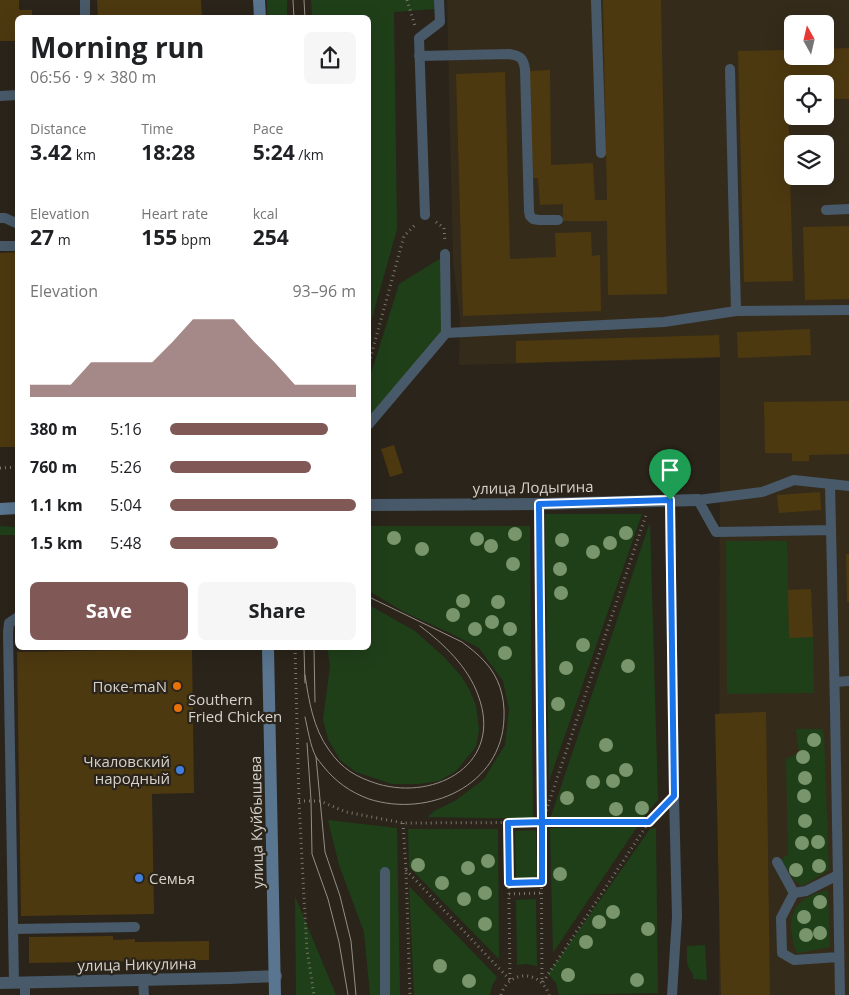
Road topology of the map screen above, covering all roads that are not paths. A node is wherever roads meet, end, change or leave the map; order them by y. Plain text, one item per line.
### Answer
1 (85, 0) edge
2 (259, 0) edge
3 (439, 0) edge
4 (596, 0) edge
5 (85, 15) edge
6 (260, 15) edge
7 (419, 56) junction
8 (730, 69) dead end
9 (15, 95) edge
10 (0, 96) edge
11 (601, 153) dead end
12 (849, 209) edge
13 (826, 210) dead end
14 (425, 215) road end
15 (0, 218) edge
16 (558, 220) dead end
17 (15, 222) edge
18 (0, 246) edge
19 (15, 246) edge
20 (445, 254) road end
21 (849, 310) edge
22 (736, 311) junction
23 (446, 333) junction
24 (371, 422) edge
25 (830, 484) junction
26 (849, 486) edge
27 (670, 500) junction
28 (698, 500) junction
29 (371, 505) edge
30 (15, 508) edge
31 (0, 509) edge
32 (831, 530) junction
33 (15, 619) edge
34 (268, 650) edge
35 (849, 681) edge
36 (834, 682) junction
37 (777, 862) dead end
38 (385, 872) dead end
39 (838, 876) junction
40 (794, 893) junction
41 (135, 927) dead end
42 (13, 929) junction
43 (839, 957) junction
44 (276, 976) junction
45 (143, 980) junction
46 (0, 983) edge
47 (21, 987) edge
48 (144, 995) edge
49 (275, 995) edge
50 (386, 995) edge
51 (672, 995) edge
52 (840, 995) edge

1 - 5 lane
2 - 6 main road
3 - 7 lane
4 - 11 lane
7 - 14 lane
7 - 16 lane
8 - 22 lane
9 - 10 lane
12 - 13 lane
15 - 17 lane
18 - 19 lane
20 - 23 lane
21 - 22 lane
22 - 23 lane
23 - 24 lane
25 - 26 lane
25 - 28 lane
25 - 32 lane
27 - 28 street, улица Лодыгина
27 - 29 street, улица Лодыгина
27 - 51 lane
28 - 32 lane
30 - 31 main road
32 - 36 lane
33 - 42 lane
34 - 44 main road, улица Куйбышева
35 - 36 lane
36 - 39 lane
37 - 40 lane
38 - 50 lane
39 - 40 lane
39 - 43 lane
40 - 43 lane
41 - 42 lane
42 - 47 lane
43 - 52 lane
44 - 45 street, улица Никулина
44 - 49 main road, улица Куйбышева
45 - 47 street, улица Никулина
45 - 48 lane
46 - 47 street, улица Никулина

